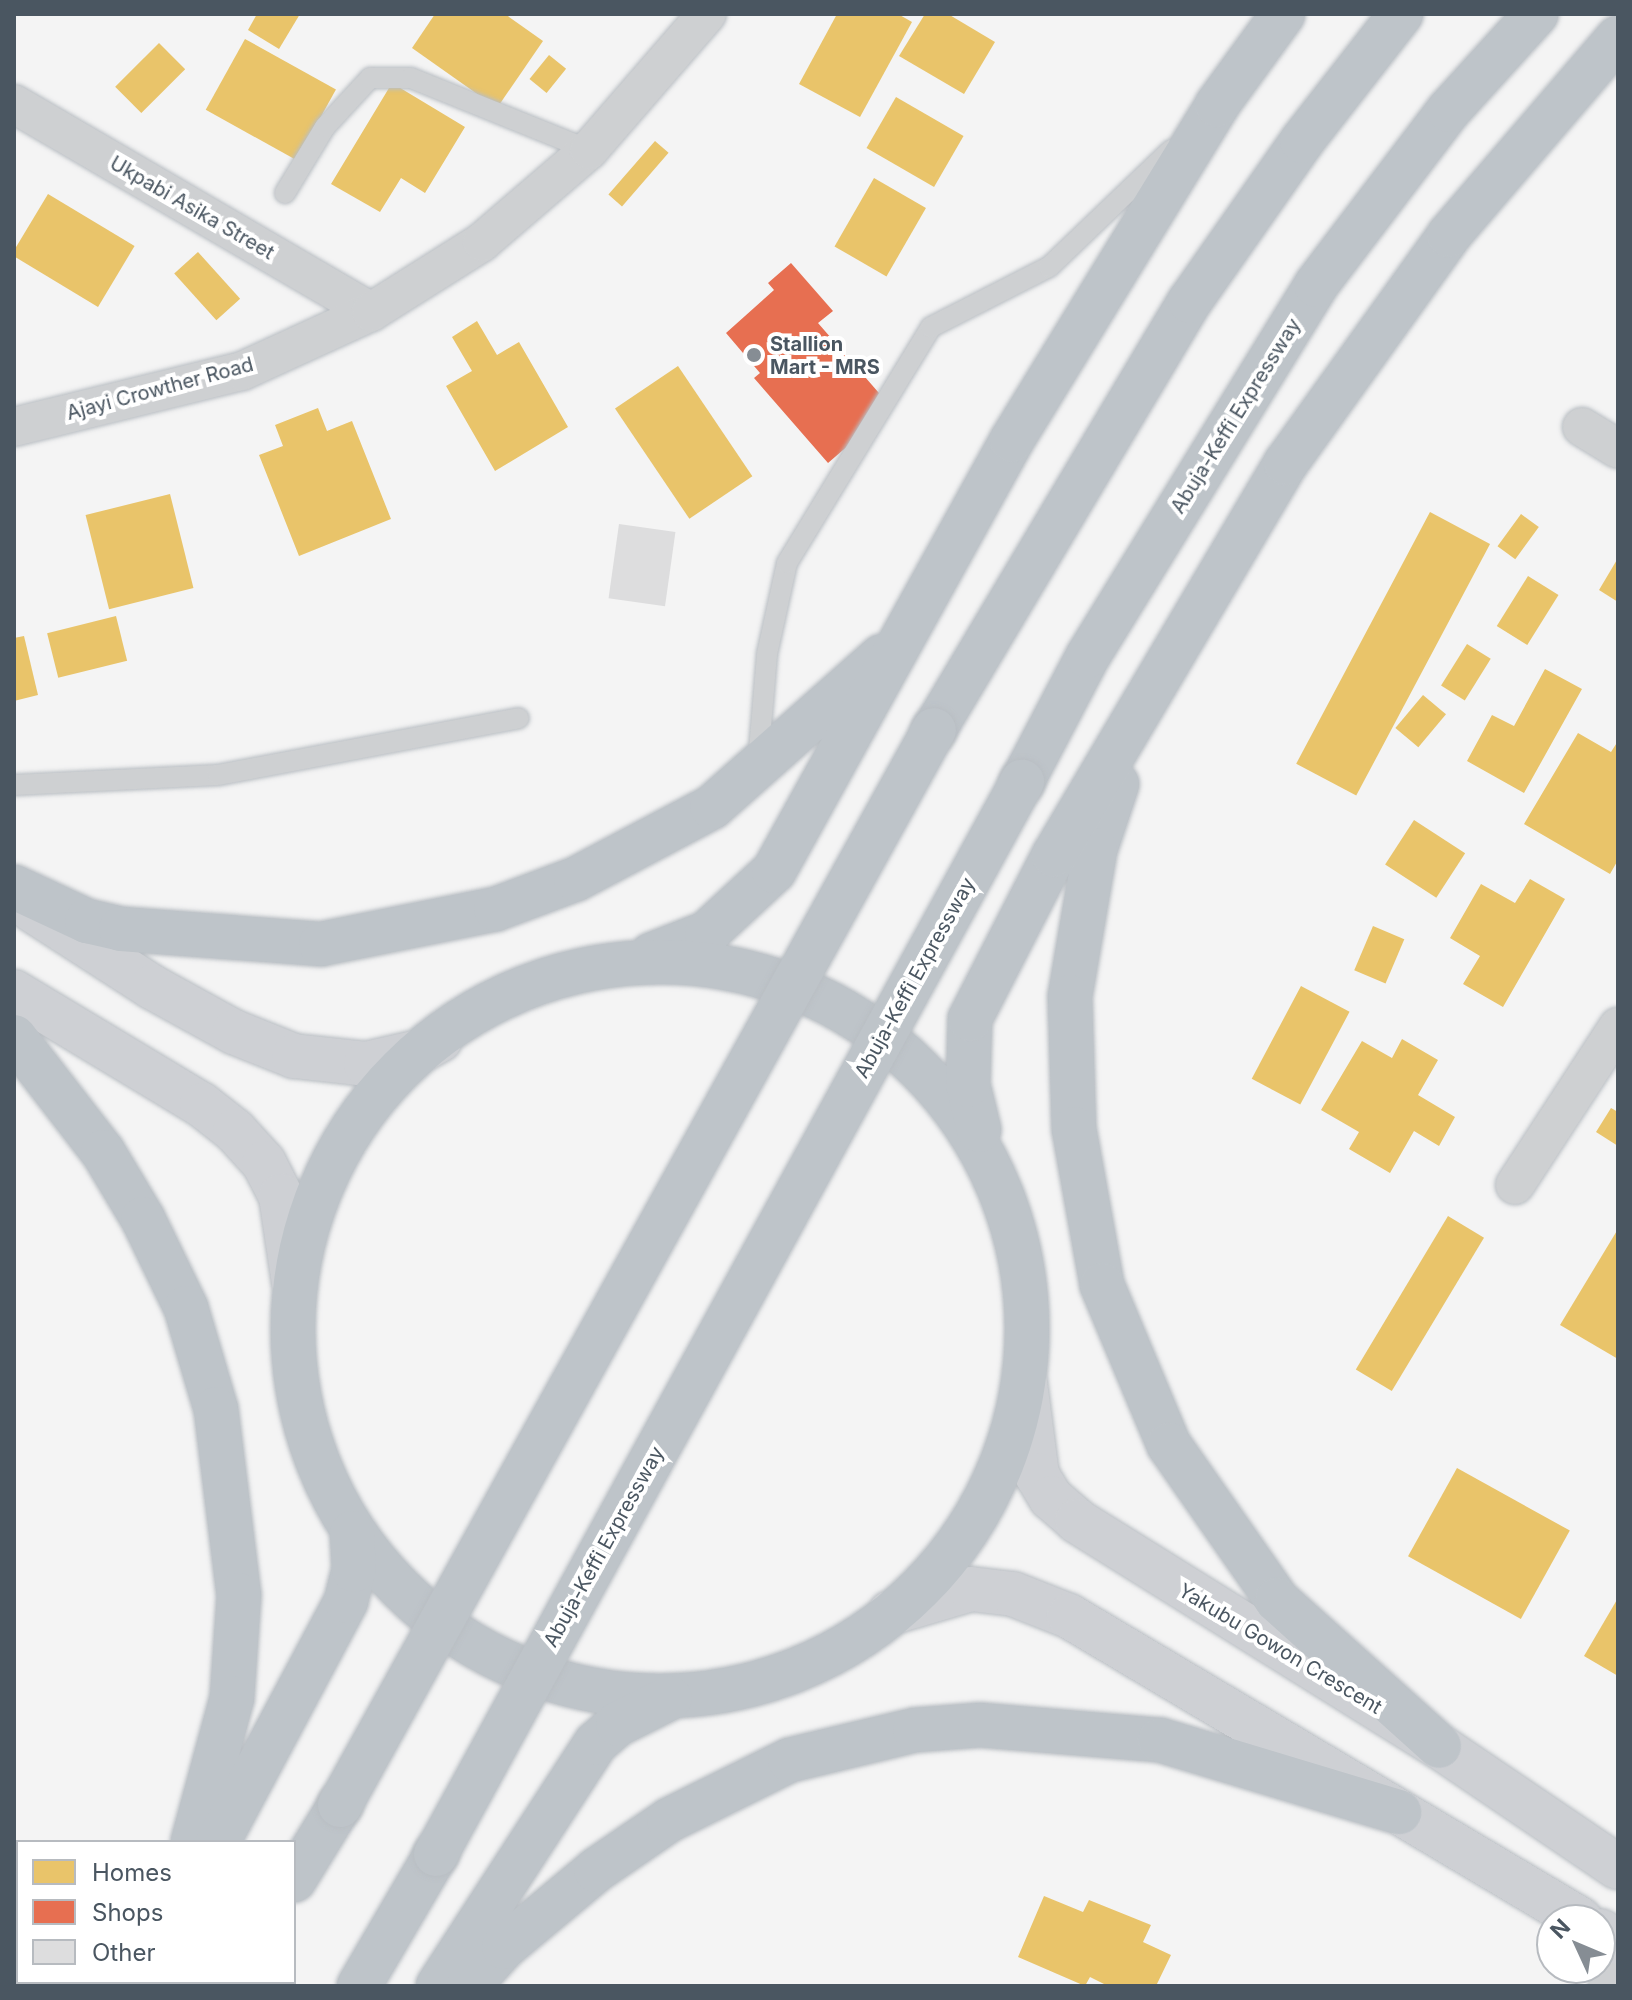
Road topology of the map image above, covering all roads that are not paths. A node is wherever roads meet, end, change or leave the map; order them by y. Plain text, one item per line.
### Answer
1 (707, 14) edge
2 (1283, 14) edge
3 (1401, 14) edge
4 (1536, 14) edge
5 (1618, 38) edge
6 (14, 104) edge
7 (1217, 105) junction
8 (589, 150) junction
9 (285, 193) dead end
10 (371, 312) junction
11 (14, 427) edge
12 (1582, 427) dead end
13 (1618, 449) edge
14 (907, 633) junction
15 (1150, 691) junction
16 (519, 718) dead end
17 (758, 767) junction
18 (14, 785) edge
19 (14, 887) edge
20 (14, 897) edge
21 (616, 962) junction
22 (14, 992) edge
23 (14, 1037) edge
24 (440, 1040) junction
25 (1614, 1043) edge
26 (986, 1156) junction
27 (1515, 1185) dead end
28 (294, 1283) junction
29 (1024, 1375) junction
30 (352, 1533) junction
31 (890, 1613) junction
32 (675, 1695) junction
33 (1439, 1746) junction
34 (1399, 1812) junction
35 (194, 1840) edge
36 (219, 1840) edge
37 (1618, 1867) edge
38 (296, 1877) edge
39 (1554, 1904) edge
40 (1618, 1970) edge
41 (359, 1986) edge
42 (438, 1986) edge
43 (469, 1986) edge
44 (1608, 1986) edge

1 - 8 street, Ajayi Crowther Road
2 - 7 highway
3 - 38 highway, bridge
4 - 41 highway, Abuja-Keffi Expressway, bridge
5 - 15 highway
6 - 10 street, Ukpabi Asika Street
7 - 14 highway
7 - 17 lane
8 - 9 lane
8 - 10 street, Ajayi Crowther Road
10 - 11 street, Ajayi Crowther Road
12 - 13 street
14 - 17 highway
14 - 21 highway
15 - 26 highway
15 - 33 highway
16 - 18 lane
17 - 19 highway
20 - 24 main road
21 - 24 highway
21 - 26 highway
22 - 28 main road
23 - 35 highway
24 - 28 highway
25 - 27 street
26 - 29 highway
28 - 30 highway
29 - 31 highway
29 - 33 main road, Yakubu Gowon Crescent
30 - 32 highway
30 - 36 highway
31 - 32 highway
31 - 34 main road
32 - 42 highway
33 - 37 main road, Yakubu Gowon Crescent
34 - 39 main road
34 - 43 highway
40 - 44 street

